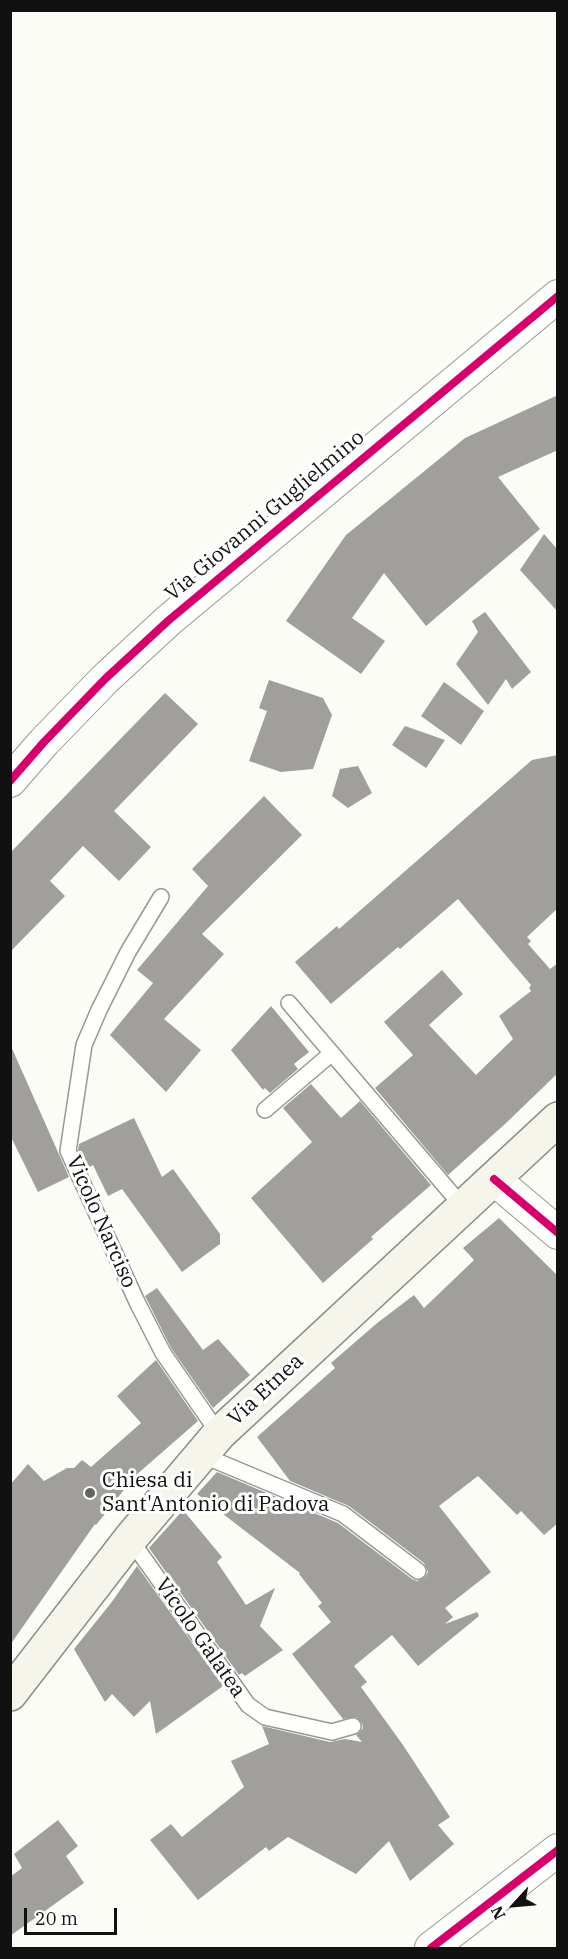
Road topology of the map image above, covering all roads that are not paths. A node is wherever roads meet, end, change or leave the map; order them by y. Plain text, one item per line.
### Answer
1 (558, 296) edge
2 (10, 781) edge
3 (160, 897) dead end
4 (289, 1003) dead end
5 (332, 1053) junction
6 (265, 1110) dead end
7 (558, 1119) edge
8 (494, 1179) junction
9 (463, 1207) junction
10 (558, 1233) edge
11 (211, 1444) junction
12 (130, 1539) junction
13 (418, 1570) dead end
14 (10, 1694) edge
15 (353, 1726) dead end
16 (558, 1850) edge
17 (431, 1948) edge

1 - 2 street, Via Giovanni Guglielmino
3 - 11 lane, Vicolo Narciso
4 - 5 lane
5 - 6 lane
5 - 9 lane
7 - 8 main road, Via Etnea
8 - 9 main road, Via Etnea
8 - 10 street
9 - 11 main road, Via Etnea
11 - 12 main road, Via Etnea
11 - 13 lane
12 - 14 main road, Via Etnea
12 - 15 lane, Vicolo Galatea
16 - 17 street

